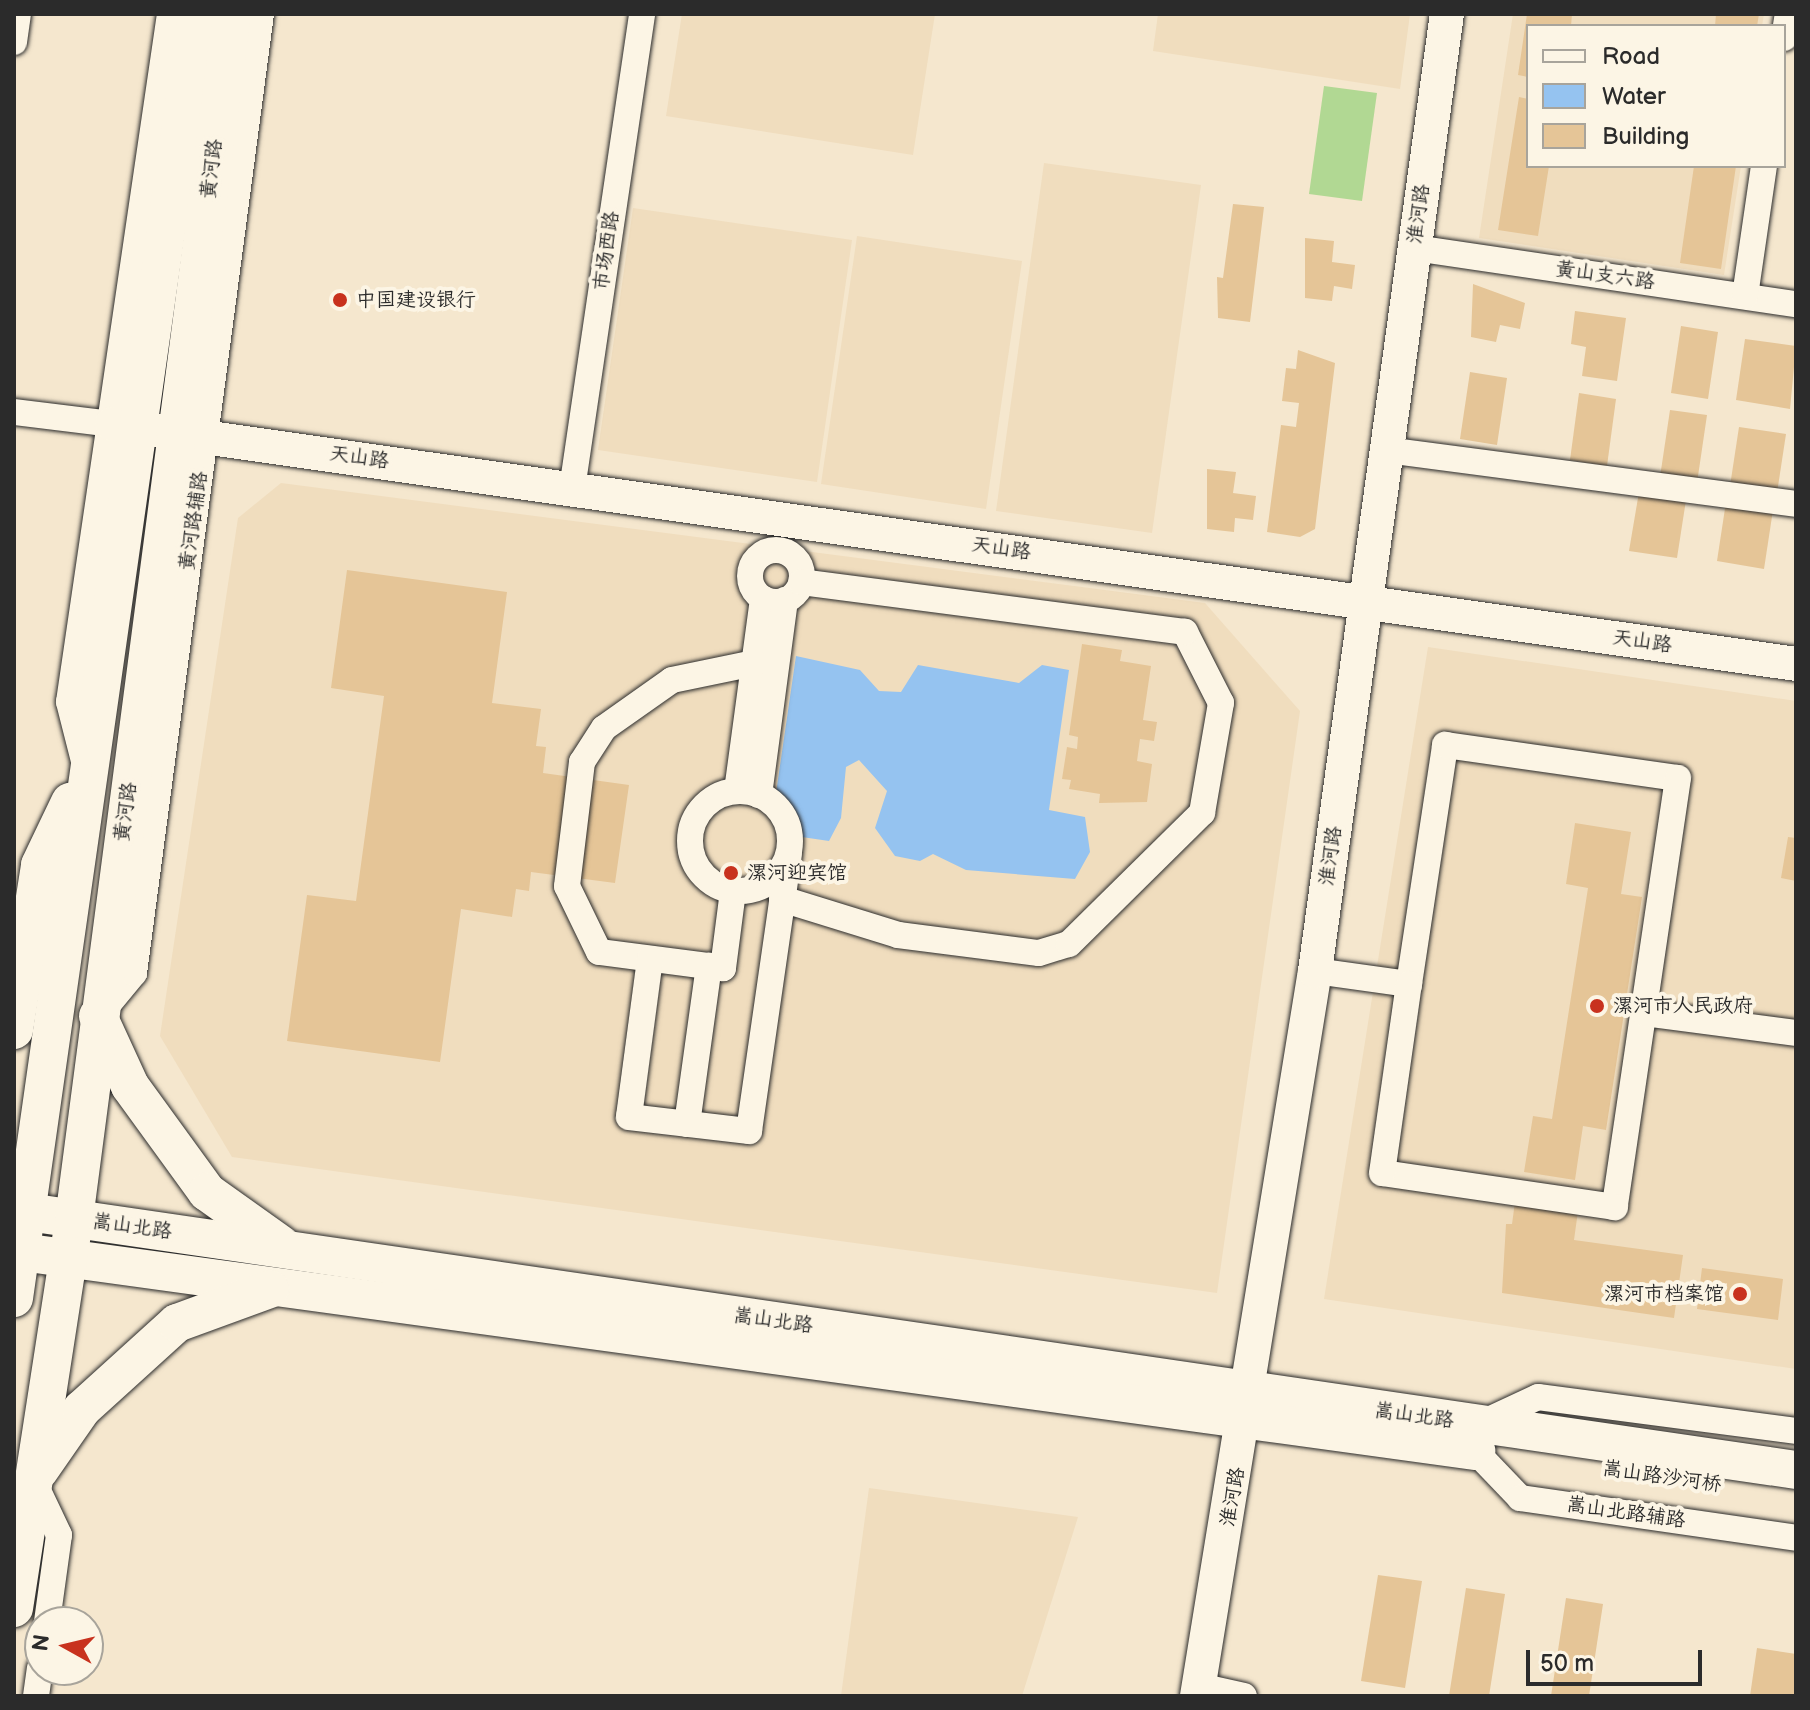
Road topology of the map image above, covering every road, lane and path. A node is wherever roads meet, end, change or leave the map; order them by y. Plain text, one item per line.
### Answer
1 (18, 14) edge
2 (170, 14) edge
3 (197, 14) edge
4 (232, 14) edge
5 (261, 14) edge
6 (642, 14) edge
7 (1447, 14) edge
8 (14, 42) edge
9 (1764, 168) edge
10 (1415, 248) junction
11 (1745, 296) junction
12 (1796, 304) edge
13 (14, 412) edge
14 (125, 426) junction
15 (192, 435) junction
16 (1387, 450) junction
17 (572, 489) junction
18 (1796, 504) edge
19 (778, 534) junction
20 (783, 594) junction
21 (1366, 601) junction
22 (754, 663) junction
23 (1796, 664) edge
24 (86, 767) junction
25 (748, 793) junction
26 (789, 855) junction
27 (733, 891) junction
28 (782, 899) junction
29 (650, 959) junction
30 (709, 966) junction
31 (1315, 971) junction
32 (1409, 984) junction
33 (1644, 1013) junction
34 (98, 1016) junction
35 (14, 1030) edge
36 (1796, 1033) edge
37 (687, 1124) junction
38 (19, 1211) edge
39 (74, 1219) junction
40 (289, 1250) junction
41 (17, 1251) edge
42 (68, 1258) junction
43 (279, 1286) junction
44 (14, 1298) edge
45 (1249, 1406) junction
46 (1796, 1431) edge
47 (1476, 1438) junction
48 (1530, 1445) junction
49 (1796, 1470) edge
50 (33, 1479) junction
51 (1796, 1495) edge
52 (1796, 1538) edge
53 (49, 1606) edge
54 (14, 1608) edge
55 (1198, 1691) edge
56 (1244, 1696) edge

1 - 8 street
2 - 14 street
3 - 14 main road, 黄河路
4 - 15 main road, 黄河路
5 - 15 street
6 - 17 street, 市场西路
7 - 10 street, 淮河路
9 - 11 street
10 - 11 street, 黄山支六路
10 - 16 street, 淮河路
11 - 12 street, 黄山支六路
13 - 14 street
14 - 15 street, 天山路
14 - 24 main road, 黄河路
15 - 17 street, 天山路
15 - 34 main road, 黄河路
16 - 18 street
16 - 21 street, 淮河路
17 - 19 street, 天山路
19 - 20 street
19 - 20 street
19 - 21 street, 天山路
20 - 22 street
20 - 25 street
20 - 28 street
21 - 23 street, 天山路
21 - 31 street, 淮河路
22 - 25 street
22 - 29 street
24 - 35 main road
24 - 38 main road, 黄河路
25 - 26 street
25 - 27 street
26 - 27 street
26 - 28 street
27 - 30 street
28 - 37 street
29 - 30 street
29 - 37 street
30 - 37 street
31 - 32 street
31 - 45 street, 淮河路
32 - 33 street
32 - 33 street
33 - 36 street
34 - 39 main road, 黄河路
34 - 40 main road
38 - 39 main road, 嵩山北路
38 - 41 main road, 黄河路
39 - 40 main road, 嵩山北路
39 - 42 main road, 黄河路
40 - 45 main road, 嵩山北路
41 - 42 main road, 嵩山北路
41 - 44 main road, 黄河路
42 - 43 main road, 嵩山北路
42 - 50 main road, 黄河路
43 - 45 main road, 嵩山北路
43 - 50 main road
45 - 47 main road, 嵩山北路
45 - 55 street, 淮河路
46 - 47 street
47 - 48 main road, 嵩山北路
47 - 52 street, 嵩山北路辅路
48 - 49 main road, 嵩山路沙河桥
48 - 51 main road, 嵩山路沙河桥
50 - 53 street
50 - 54 main road, 黄河路
55 - 56 street

